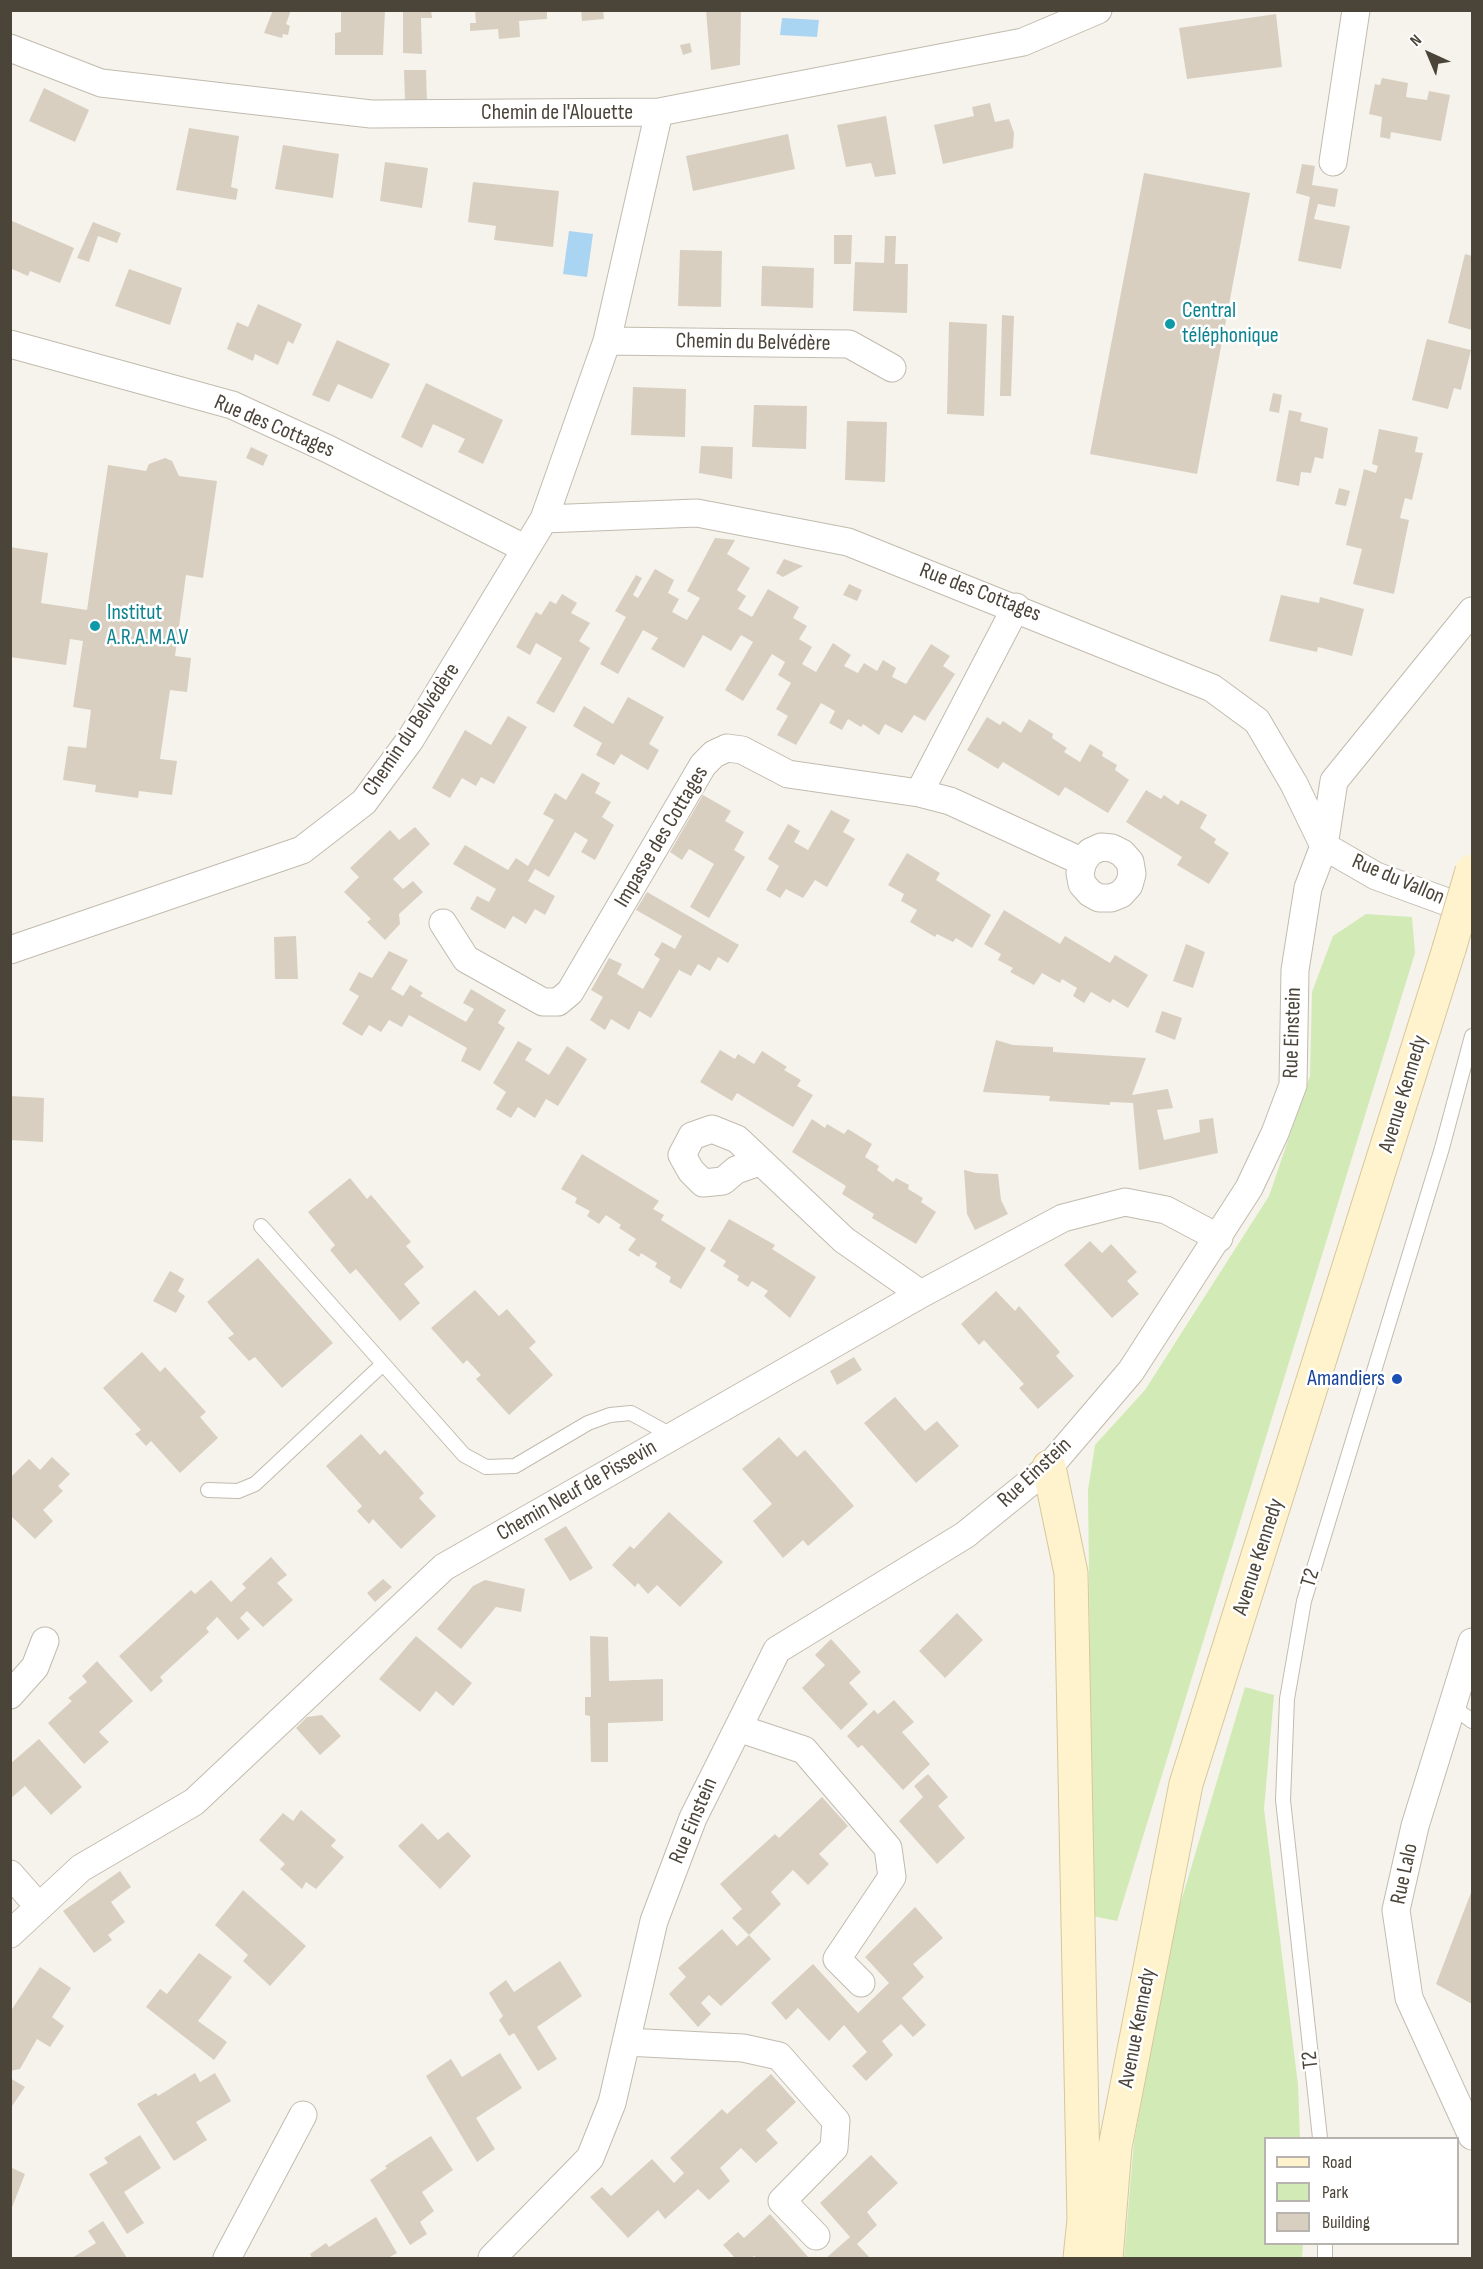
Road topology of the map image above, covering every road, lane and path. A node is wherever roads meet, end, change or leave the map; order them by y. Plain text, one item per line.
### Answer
1 (1098, 10) edge
2 (1356, 10) edge
3 (10, 48) edge
4 (659, 112) junction
5 (1333, 162) dead end
6 (607, 341) junction
7 (10, 344) edge
8 (892, 368) dead end
9 (544, 519) junction
10 (524, 548) junction
11 (1016, 607) junction
12 (1473, 611) edge
13 (919, 793) junction
14 (1324, 846) junction
15 (1083, 862) dead end
16 (1473, 871) edge
17 (1473, 911) edge
18 (442, 923) dead end
19 (10, 950) edge
20 (1473, 1036) edge
21 (759, 1162) dead end
22 (261, 1226) dead end
23 (1219, 1238) junction
24 (921, 1294) junction
25 (383, 1364) junction
26 (673, 1436) junction
27 (1049, 1467) junction
28 (208, 1490) dead end
29 (45, 1641) dead end
30 (1472, 1648) edge
31 (10, 1695) edge
32 (1462, 1714) edge
33 (738, 1728) junction
34 (10, 1874) edge
35 (39, 1907) junction
36 (10, 1934) edge
37 (861, 1983) dead end
38 (626, 2043) junction
39 (303, 2115) dead end
40 (1473, 2136) edge
41 (1320, 2137) edge
42 (816, 2236) dead end
43 (226, 2259) edge
44 (492, 2259) edge
45 (1080, 2259) edge
46 (1106, 2259) edge

1 - 4 street, Chemin de l'Alouette
2 - 5 street
3 - 4 street, Chemin de l'Alouette
4 - 6 street, Chemin du Belvédère
6 - 8 street, Chemin du Belvédère
6 - 9 street, Chemin du Belvédère
7 - 10 street, Rue des Cottages
9 - 10 street, Chemin du Belvédère
9 - 11 street, Rue des Cottages
10 - 19 street, Chemin du Belvédère
11 - 13 street
11 - 14 street, Rue des Cottages
12 - 14 street, Rue Einstein
13 - 15 street, Impasse des Cottages
13 - 18 street, Impasse des Cottages
14 - 17 street, Rue du Vallon
14 - 23 street, Rue Einstein
16 - 46 main road, Avenue Kennedy, bridge
20 - 41 lane, T2
21 - 24 street
22 - 25 lane
23 - 24 street, Chemin Neuf de Pissevin
23 - 27 street, Rue Einstein
24 - 26 street, Chemin Neuf de Pissevin
25 - 26 lane
25 - 28 lane
26 - 35 street, Chemin Neuf de Pissevin
27 - 33 street, Rue Einstein
27 - 45 main road
29 - 31 street
30 - 32 street, Rue Lalo
32 - 40 street, Rue Lalo
33 - 37 street
33 - 38 street, Rue Einstein
34 - 35 street
35 - 36 street, Chemin Neuf de Pissevin
38 - 42 street
38 - 44 street, Rue Einstein
39 - 43 street

